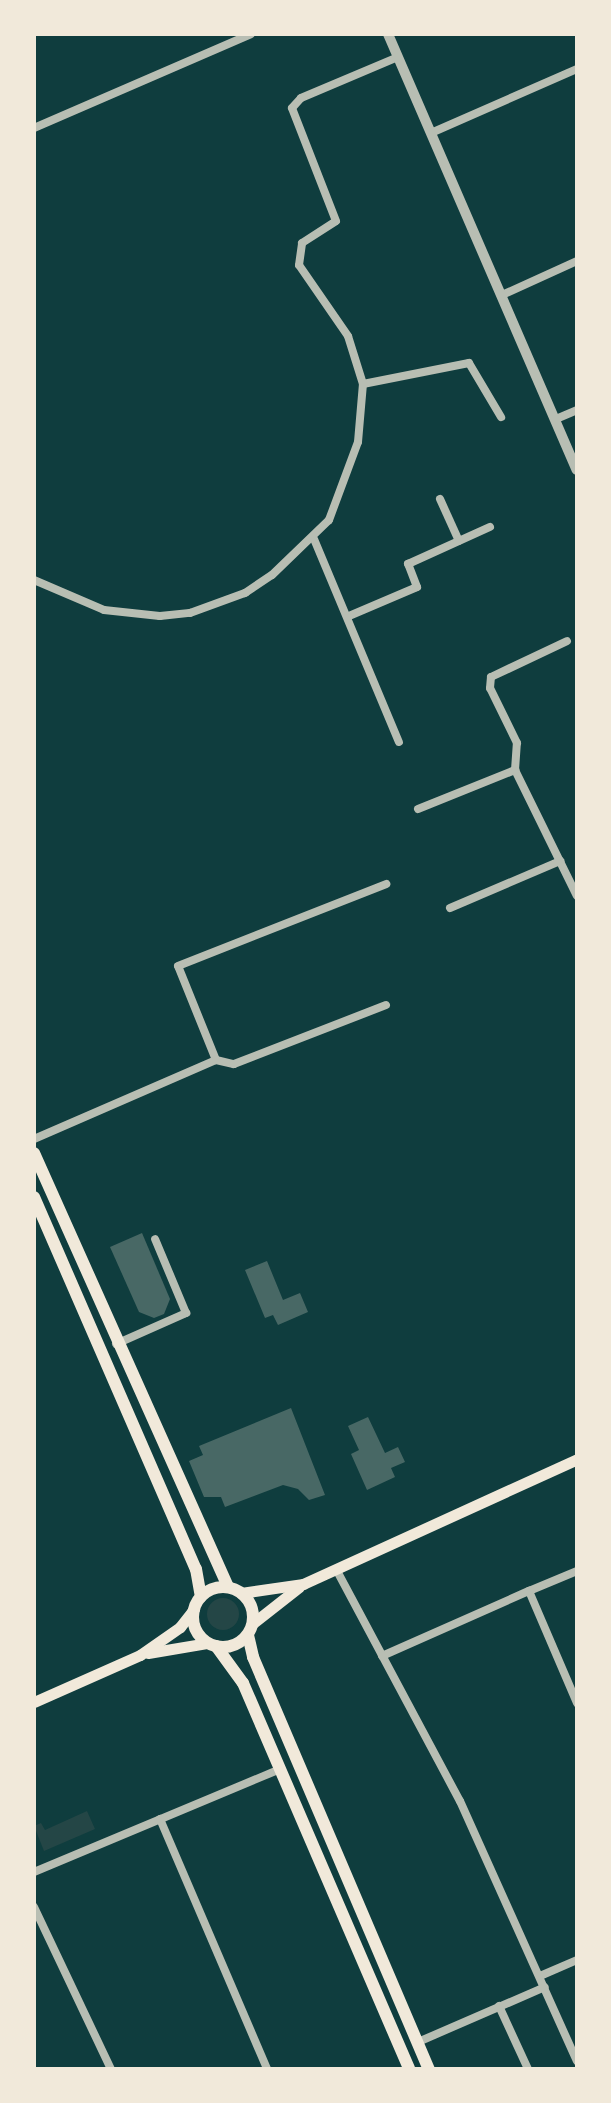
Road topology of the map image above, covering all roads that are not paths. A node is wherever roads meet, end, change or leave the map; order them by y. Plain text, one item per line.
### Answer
1 (251, 34) edge
2 (388, 34) edge
3 (398, 57) junction
4 (577, 69) edge
5 (34, 128) edge
6 (431, 133) junction
7 (577, 261) edge
8 (502, 295) junction
9 (363, 384) junction
10 (577, 410) edge
11 (501, 417) dead end
12 (556, 419) junction
13 (577, 470) edge
14 (440, 499) dead end
15 (490, 527) dead end
16 (314, 539) junction
17 (459, 541) junction
18 (34, 580) edge
19 (349, 616) junction
20 (567, 641) dead end
21 (399, 742) dead end
22 (515, 770) junction
23 (418, 809) dead end
24 (560, 861) junction
25 (386, 884) dead end
26 (577, 896) edge
27 (450, 908) dead end
28 (386, 1005) dead end
29 (216, 1060) junction
30 (34, 1139) edge
31 (34, 1153) edge
32 (34, 1197) edge
33 (62, 1218) junction
34 (47, 1226) junction
35 (34, 1232) edge
36 (155, 1239) dead end
37 (116, 1344) junction
38 (577, 1459) edge
39 (336, 1569) junction
40 (577, 1571) edge
41 (303, 1584) junction
42 (228, 1587) junction
43 (529, 1591) junction
44 (241, 1593) junction
45 (201, 1597) junction
46 (194, 1609) junction
47 (250, 1629) junction
48 (212, 1645) junction
49 (140, 1655) junction
50 (382, 1656) junction
51 (574, 1688) edge
52 (34, 1702) edge
53 (577, 1703) edge
54 (280, 1769) junction
55 (160, 1819) junction
56 (34, 1872) edge
57 (34, 1907) edge
58 (577, 1960) edge
59 (540, 1976) junction
60 (545, 1987) junction
61 (499, 2006) junction
62 (418, 2042) junction
63 (577, 2061) edge
64 (111, 2069) edge
65 (267, 2069) edge
66 (409, 2069) edge
67 (429, 2069) edge
68 (528, 2069) edge

1 - 5 street
2 - 3 street
3 - 6 street
3 - 9 street
4 - 6 street
6 - 8 street
7 - 8 street
8 - 12 street
9 - 11 street
9 - 16 street
10 - 12 street
12 - 13 street
14 - 17 street
15 - 17 street
16 - 18 street
16 - 19 street
17 - 19 street
19 - 21 street
20 - 22 street
22 - 23 street
22 - 24 street
24 - 26 street
24 - 27 street
25 - 29 street
28 - 29 street
29 - 30 street
31 - 33 main road
32 - 34 main road
33 - 34 main road
33 - 37 main road
34 - 35 street
34 - 45 main road
36 - 37 street
37 - 42 main road
38 - 39 main road
39 - 41 main road
39 - 50 street
40 - 43 street
41 - 44 main road
41 - 47 main road
42 - 44 main road
42 - 45 main road
43 - 50 street
43 - 51 street
44 - 47 main road
45 - 46 main road
46 - 48 main road
46 - 49 main road
47 - 48 main road
47 - 62 main road
48 - 49 main road
48 - 54 main road
49 - 52 main road
50 - 59 street
51 - 53 street
54 - 55 street
54 - 66 main road
55 - 56 street
55 - 65 street
57 - 64 street
58 - 59 street
59 - 60 street
60 - 61 street
60 - 63 street
61 - 62 street
61 - 68 street
62 - 67 main road

